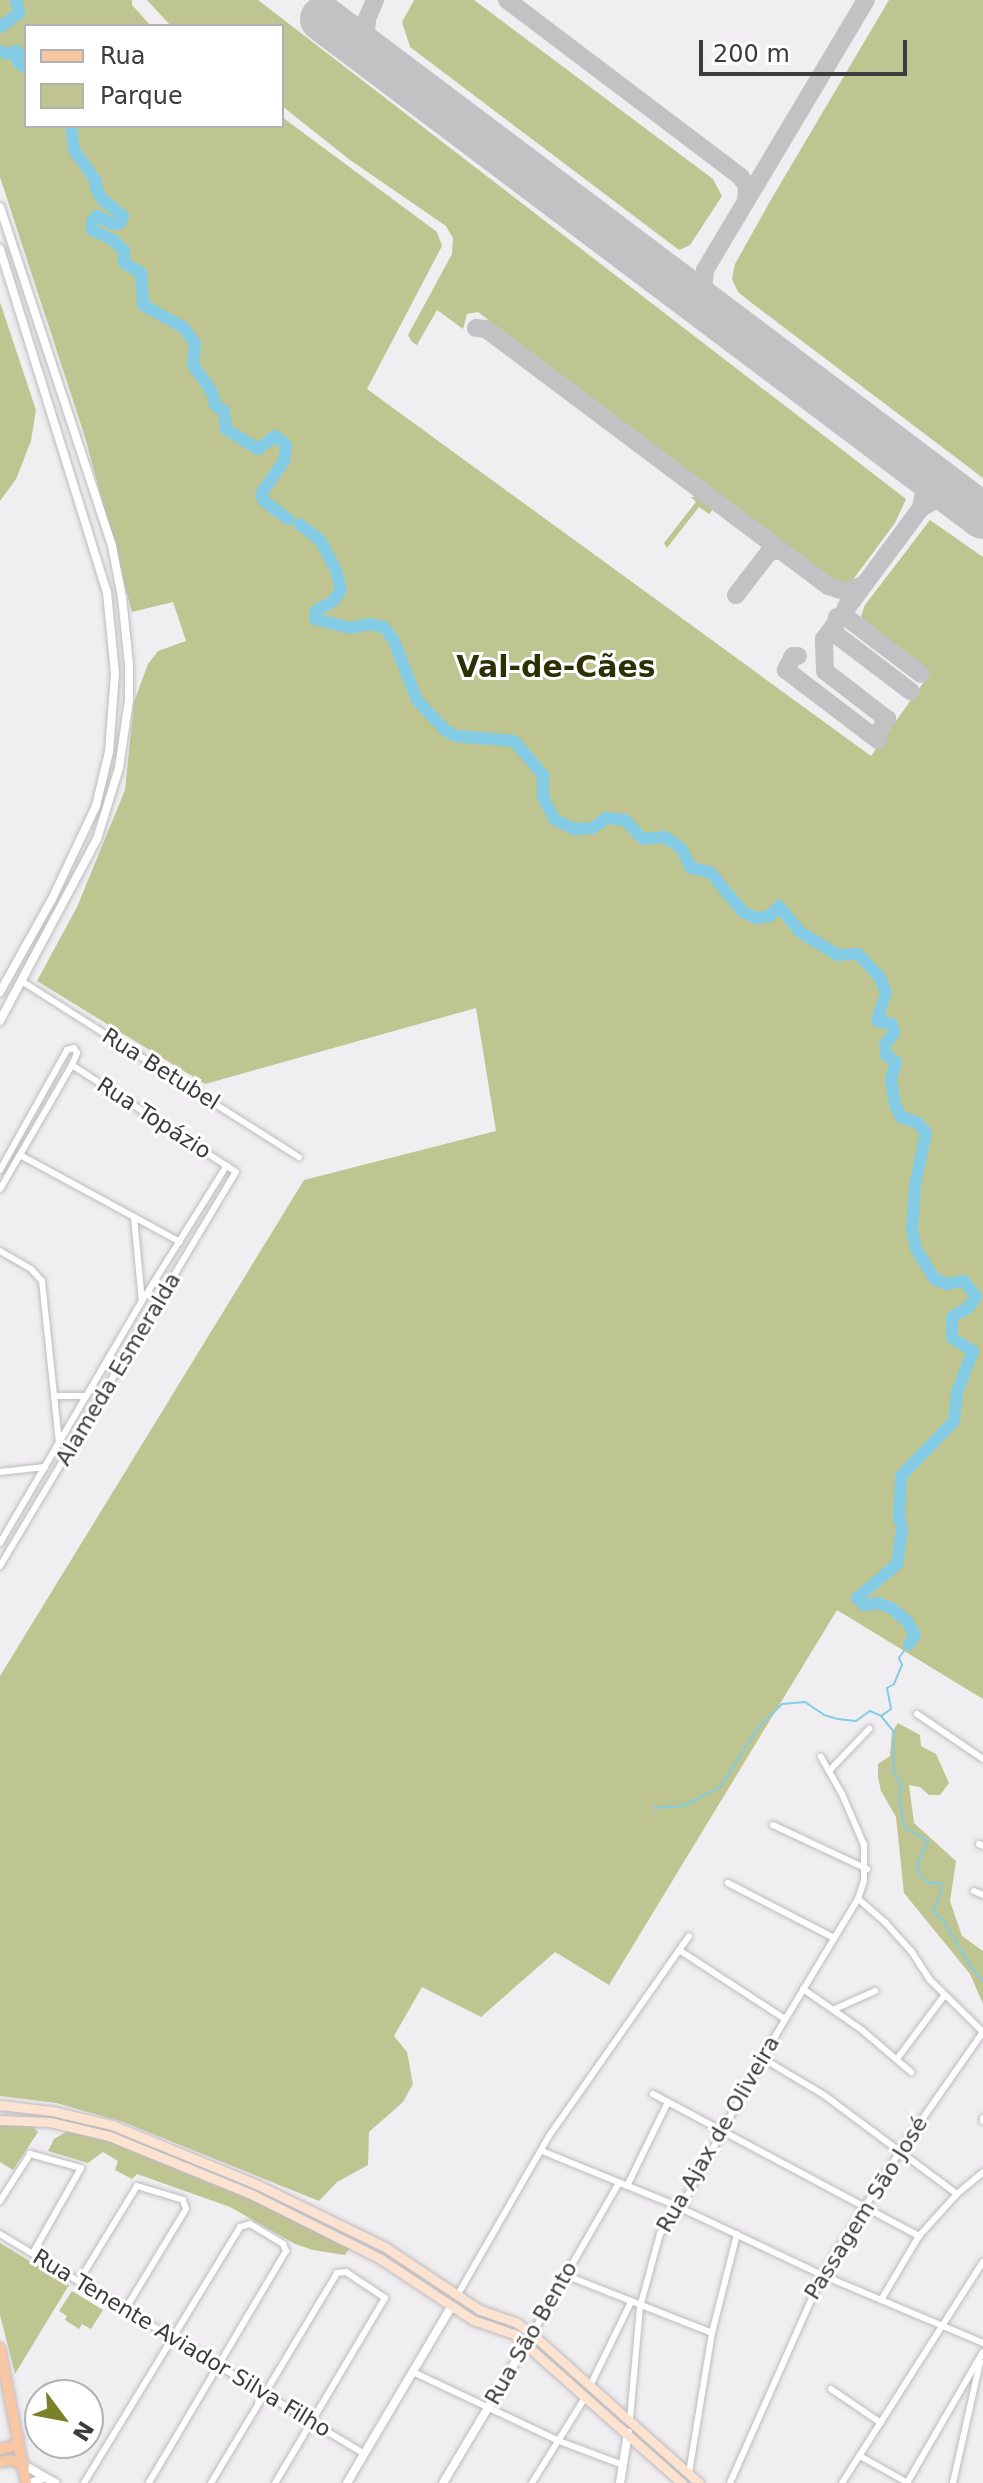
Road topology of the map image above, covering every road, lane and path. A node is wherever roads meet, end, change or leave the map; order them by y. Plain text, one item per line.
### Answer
1 (0, 207) edge
2 (0, 249) edge
3 (23, 982) junction
4 (0, 992) edge
5 (0, 1021) edge
6 (72, 1065) junction
7 (36, 1105) junction
8 (46, 1110) junction
9 (20, 1155) junction
10 (299, 1157) dead end
11 (227, 1165) junction
12 (0, 1170) edge
13 (237, 1171) joint
14 (0, 1189) edge
15 (134, 1217) junction
16 (180, 1242) junction
17 (0, 1251) edge
18 (172, 1255) junction
19 (183, 1261) junction
20 (142, 1301) junction
21 (92, 1386) junction
22 (104, 1393) junction
23 (54, 1396) junction
24 (86, 1396) junction
25 (59, 1442) junction
26 (45, 1467) junction
27 (0, 1472) edge
28 (36, 1482) junction
29 (47, 1488) junction
30 (0, 1543) edge
31 (0, 1566) edge
32 (917, 1714) dead end
33 (869, 1729) dead end
34 (821, 1757) dead end
35 (983, 1759) edge
36 (830, 1770) junction
37 (773, 1825) dead end
38 (867, 1869) junction
39 (728, 1883) dead end
40 (974, 1891) dead end
41 (983, 1895) edge
42 (858, 1899) junction
43 (689, 1936) dead end
44 (834, 1938) junction
45 (679, 1950) junction
46 (803, 1989) junction
47 (875, 1991) dead end
48 (944, 1996) junction
49 (835, 2009) junction
50 (785, 2019) junction
51 (983, 2032) edge
52 (762, 2058) junction
53 (897, 2059) junction
54 (911, 2072) dead end
55 (653, 2094) dead end
56 (667, 2104) junction
57 (0, 2105) edge
58 (0, 2120) edge
59 (723, 2130) junction
60 (542, 2151) junction
61 (900, 2151) junction
62 (983, 2172) edge
63 (619, 2183) junction
64 (627, 2186) junction
65 (957, 2194) junction
66 (0, 2201) edge
67 (865, 2204) junction
68 (680, 2209) junction
69 (0, 2234) edge
70 (737, 2234) junction
71 (919, 2236) junction
72 (33, 2253) junction
73 (983, 2262) edge
74 (565, 2275) junction
75 (822, 2275) junction
76 (79, 2281) junction
77 (457, 2296) junction
78 (881, 2300) junction
79 (631, 2302) junction
80 (451, 2307) junction
81 (640, 2307) junction
82 (126, 2308) junction
83 (942, 2327) junction
84 (712, 2333) junction
85 (532, 2334) junction
86 (171, 2336) junction
87 (983, 2343) edge
88 (526, 2344) junction
89 (0, 2348) edge
90 (982, 2354) edge
91 (219, 2365) junction
92 (413, 2372) junction
93 (591, 2384) junction
94 (831, 2389) dead end
95 (264, 2392) junction
96 (586, 2396) junction
97 (488, 2406) junction
98 (630, 2419) junction
99 (312, 2421) junction
100 (881, 2423) junction
101 (628, 2433) junction
102 (19, 2438) junction
103 (559, 2441) junction
104 (0, 2449) edge
105 (363, 2453) junction
106 (860, 2456) junction
107 (0, 2462) edge
108 (24, 2465) junction
109 (623, 2465) junction
110 (689, 2473) junction
111 (45, 2477) junction
112 (29, 2483) edge
113 (55, 2483) edge
114 (84, 2483) edge
115 (149, 2483) edge
116 (211, 2483) edge
117 (275, 2483) edge
118 (347, 2483) edge
119 (443, 2483) edge
120 (532, 2483) edge
121 (620, 2483) edge
122 (682, 2483) edge
123 (699, 2483) edge
124 (730, 2483) edge
125 (842, 2483) edge
126 (907, 2483) edge
127 (953, 2483) edge

1 - 3 street
2 - 4 street
3 - 5 street
3 - 10 street, Rua Betubel
6 - 7 street, Rua Topázio
6 - 8 street
6 - 11 street, Rua Topázio
7 - 8 street
7 - 12 street
8 - 9 street
9 - 14 street
9 - 15 street
11 - 13 street, Rua Topázio
11 - 16 street, Alameda Esmeralda
13 - 19 street, Alameda Esmeralda
15 - 16 street
15 - 20 street
16 - 18 street, Alameda Esmeralda
17 - 23 street
18 - 19 street
18 - 20 street, Alameda Esmeralda
19 - 22 street, Alameda Esmeralda
20 - 21 street, Alameda Esmeralda
21 - 22 street
21 - 24 street, Alameda Esmeralda
22 - 29 street, Alameda Esmeralda
23 - 24 street
23 - 25 street
24 - 25 street, Alameda Esmeralda
25 - 26 street, Alameda Esmeralda
26 - 27 street
26 - 28 street, Alameda Esmeralda
28 - 29 street
28 - 30 street, Alameda Esmeralda
29 - 31 street, Alameda Esmeralda
32 - 35 street
33 - 36 street
34 - 36 street
36 - 38 street
37 - 38 street
38 - 42 street, Rua Ajax de Oliveira
39 - 44 street
40 - 41 street
42 - 44 street, Rua Ajax de Oliveira
42 - 48 street
43 - 45 street
44 - 46 street, Rua Ajax de Oliveira
45 - 50 street
45 - 60 street
46 - 49 street
46 - 50 street, Rua Ajax de Oliveira
47 - 49 street
48 - 51 street
48 - 53 street
49 - 53 street
50 - 52 street, Rua Ajax de Oliveira
51 - 61 street, Passagem São José
52 - 59 street, Rua Ajax de Oliveira
52 - 61 street
53 - 54 street
55 - 56 street
56 - 59 street
56 - 64 street
57 - 77 main road
58 - 80 main road
59 - 67 street
59 - 68 street, Rua Ajax de Oliveira
60 - 63 street
60 - 77 street
61 - 65 street
61 - 67 street, Passagem São José
62 - 65 street
63 - 64 street
63 - 74 street, Rua São Bento
64 - 68 street
65 - 71 street
66 - 72 street
67 - 71 street
67 - 75 street, Passagem São José
68 - 70 street
68 - 81 street, Rua Ajax de Oliveira
69 - 72 street, Rua Tenente Aviador Silva Filho
70 - 75 street
70 - 84 street
71 - 78 street
72 - 76 street, Rua Tenente Aviador Silva Filho
73 - 83 street
74 - 79 street
74 - 85 street, Rua São Bento
75 - 78 street
75 - 124 street, Passagem São José
76 - 82 street, Rua Tenente Aviador Silva Filho
76 - 82 street
77 - 85 main road
78 - 83 street
79 - 81 street
79 - 93 street
80 - 88 main road
80 - 92 street
81 - 84 street
81 - 98 street, Rua Ajax de Oliveira
82 - 86 street, Rua Tenente Aviador Silva Filho
83 - 87 street
83 - 100 street
84 - 110 street
85 - 88 street, Rua São Bento
85 - 93 main road
86 - 91 street, Rua Tenente Aviador Silva Filho
86 - 91 street
86 - 114 street
88 - 96 main road
88 - 97 street, Rua São Bento
89 - 102 main road
90 - 126 street
90 - 127 street
91 - 95 street, Rua Tenente Aviador Silva Filho
91 - 115 street
92 - 97 street
92 - 105 street
93 - 98 main road
94 - 100 street
95 - 99 street, Rua Tenente Aviador Silva Filho
95 - 99 street
95 - 116 street
96 - 101 main road
96 - 103 street
97 - 103 street
97 - 119 street, Rua São Bento
98 - 101 main road, Rua Ajax de Oliveira
98 - 110 main road
99 - 105 street, Rua Tenente Aviador Silva Filho
99 - 117 street
100 - 106 street
101 - 109 street, Rua Ajax de Oliveira
101 - 122 main road
102 - 104 main road
102 - 108 main road
103 - 109 street
103 - 120 street
105 - 118 street
106 - 125 street
106 - 126 street
107 - 108 main road
108 - 111 street
108 - 112 main road
109 - 121 street, Rua Ajax de Oliveira
110 - 123 main road
111 - 112 street
111 - 113 street

